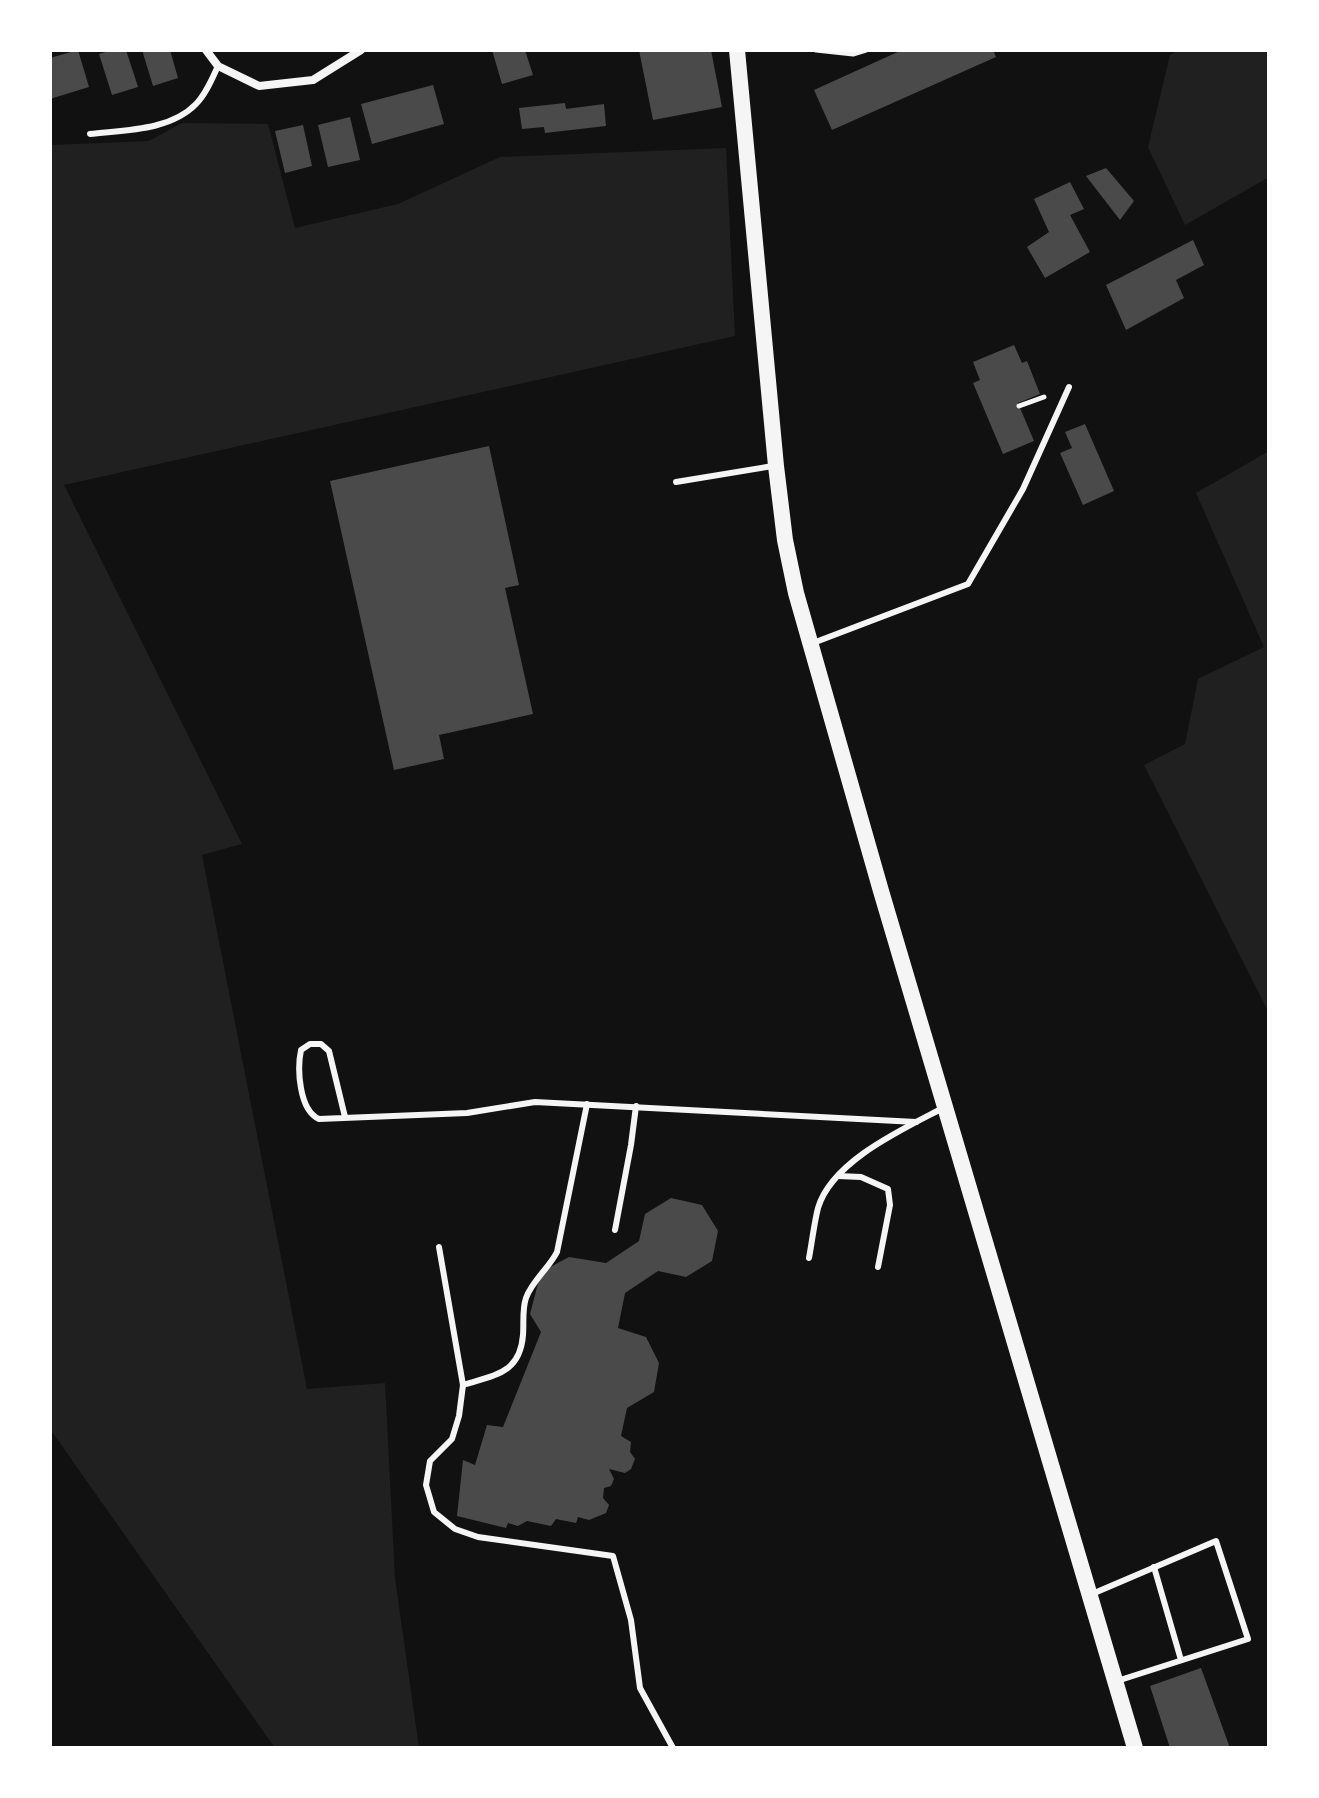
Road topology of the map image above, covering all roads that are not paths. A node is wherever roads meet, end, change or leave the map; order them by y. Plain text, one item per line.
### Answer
1 (206, 50) edge
2 (361, 50) edge
3 (737, 50) edge
4 (218, 66) junction
5 (90, 134) dead end
6 (1069, 387) dead end
7 (776, 466) junction
8 (676, 482) dead end
9 (809, 645) junction
10 (587, 1104) junction
11 (636, 1106) junction
12 (946, 1106) junction
13 (345, 1117) junction
14 (916, 1122) junction
15 (838, 1176) junction
16 (615, 1230) dead end
17 (439, 1247) dead end
18 (809, 1258) dead end
19 (878, 1267) dead end
20 (463, 1385) junction
21 (1154, 1567) junction
22 (1092, 1594) junction
23 (1181, 1660) junction
24 (1116, 1681) junction
25 (673, 1748) edge
26 (1135, 1748) edge

1 - 4 street
2 - 4 street
3 - 7 main road
4 - 5 lane
6 - 9 lane
7 - 8 lane
7 - 9 main road
9 - 12 main road
10 - 11 lane
10 - 13 lane
10 - 20 lane
11 - 14 lane
11 - 16 lane
12 - 14 lane
12 - 22 main road
13 - 13 lane
14 - 15 lane
15 - 18 lane
15 - 19 lane
17 - 20 lane
20 - 25 lane
21 - 22 lane
21 - 23 lane
21 - 23 lane
22 - 24 main road
23 - 24 lane
24 - 26 main road

